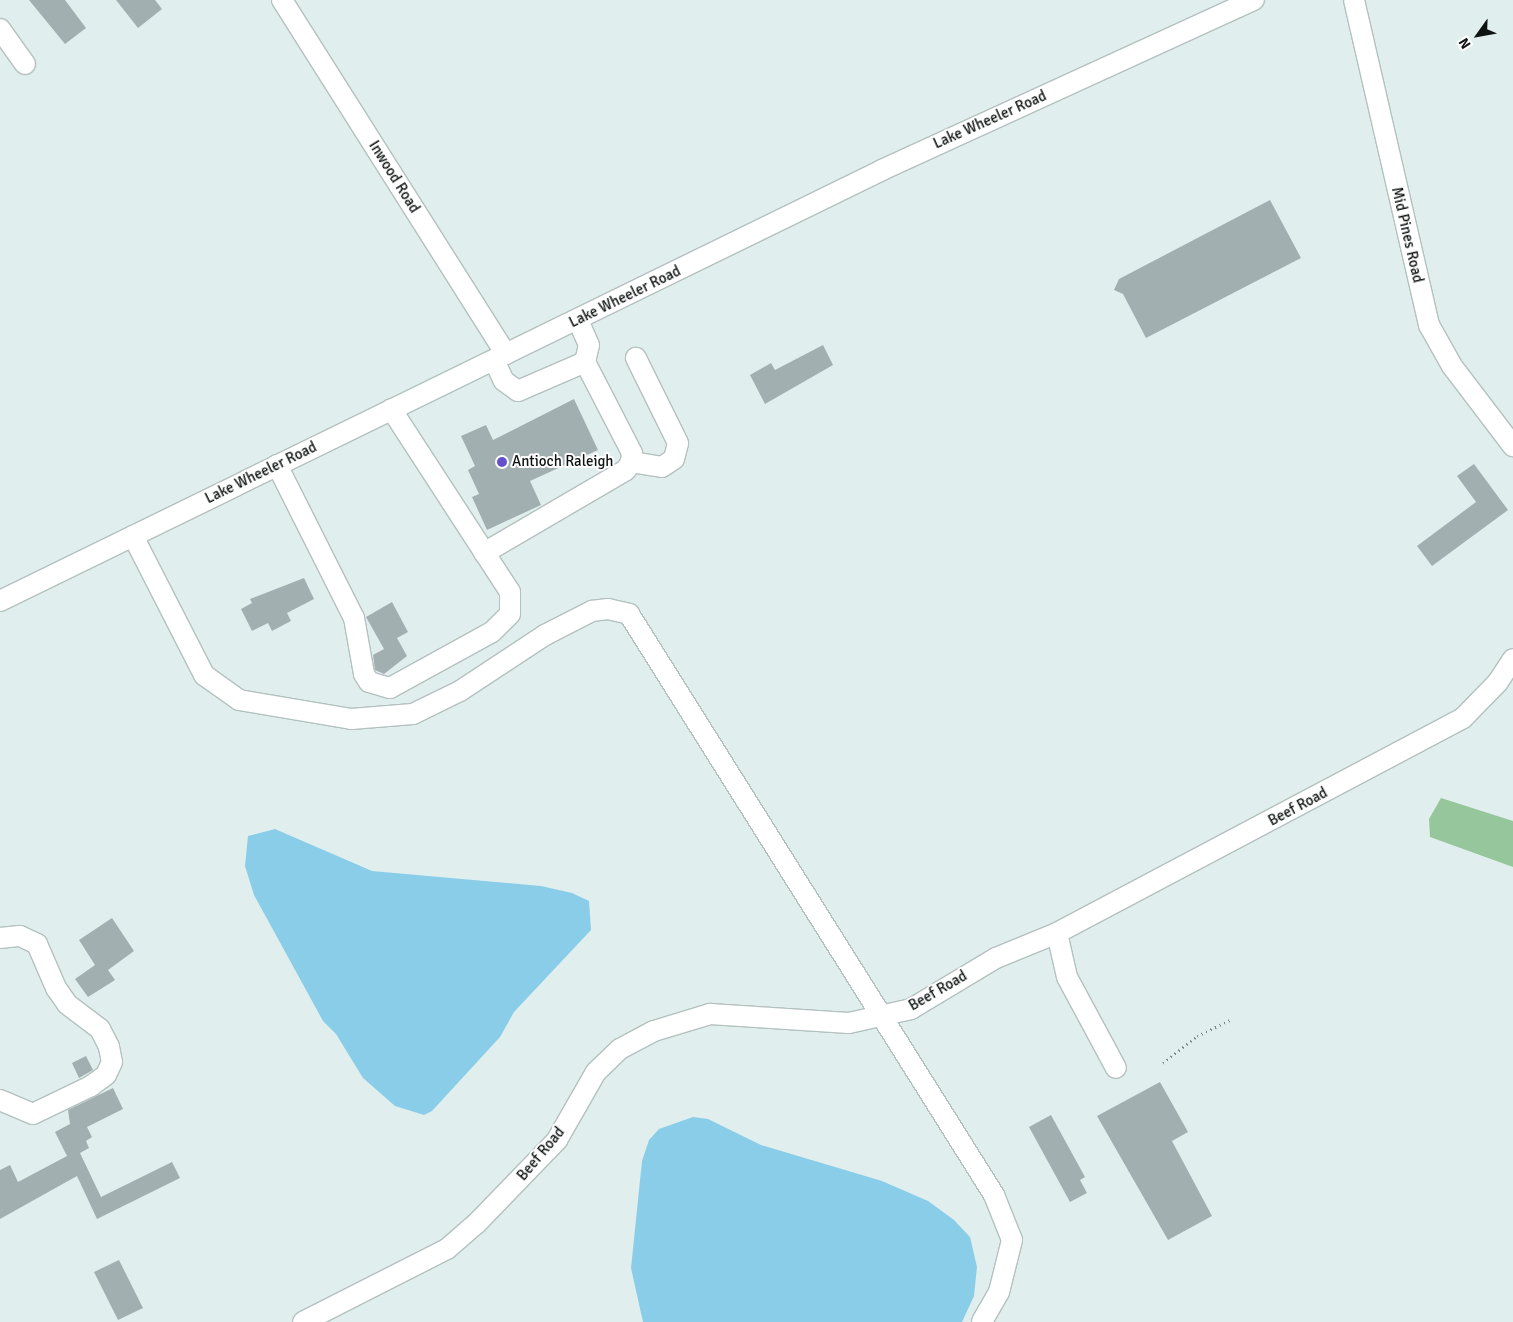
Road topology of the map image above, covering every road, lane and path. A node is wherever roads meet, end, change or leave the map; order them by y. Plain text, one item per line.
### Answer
1 (282, 0) edge
2 (1254, 0) edge
3 (1354, 0) edge
4 (0, 29) edge
5 (26, 64) dead end
6 (578, 320) junction
7 (500, 357) junction
8 (636, 358) dead end
9 (585, 362) junction
10 (391, 410) junction
11 (1513, 446) edge
12 (632, 462) junction
13 (277, 465) junction
14 (133, 536) junction
15 (484, 553) junction
16 (0, 601) edge
17 (1513, 659) edge
18 (1057, 933) junction
19 (0, 938) edge
20 (883, 1017) junction
21 (1232, 1019) dead end
22 (1163, 1063) dead end
23 (1116, 1068) dead end
24 (0, 1100) edge
25 (303, 1322) edge
26 (982, 1322) edge

1 - 7 street, Inwood Road
2 - 6 street, Lake Wheeler Road
3 - 11 street, Mid Pines Road
4 - 5 street
6 - 7 street, Lake Wheeler Road
6 - 9 street
7 - 9 street, Inwood Road
7 - 10 street, Lake Wheeler Road
8 - 12 street
9 - 12 street
10 - 13 street, Lake Wheeler Road
10 - 15 street
12 - 15 street
13 - 14 street, Lake Wheeler Road
13 - 15 street
14 - 16 street, Lake Wheeler Road
14 - 20 street
17 - 18 street, Beef Road
18 - 20 street, Beef Road
18 - 23 street
19 - 24 street
20 - 25 street, Beef Road
20 - 26 street
21 - 22 path

